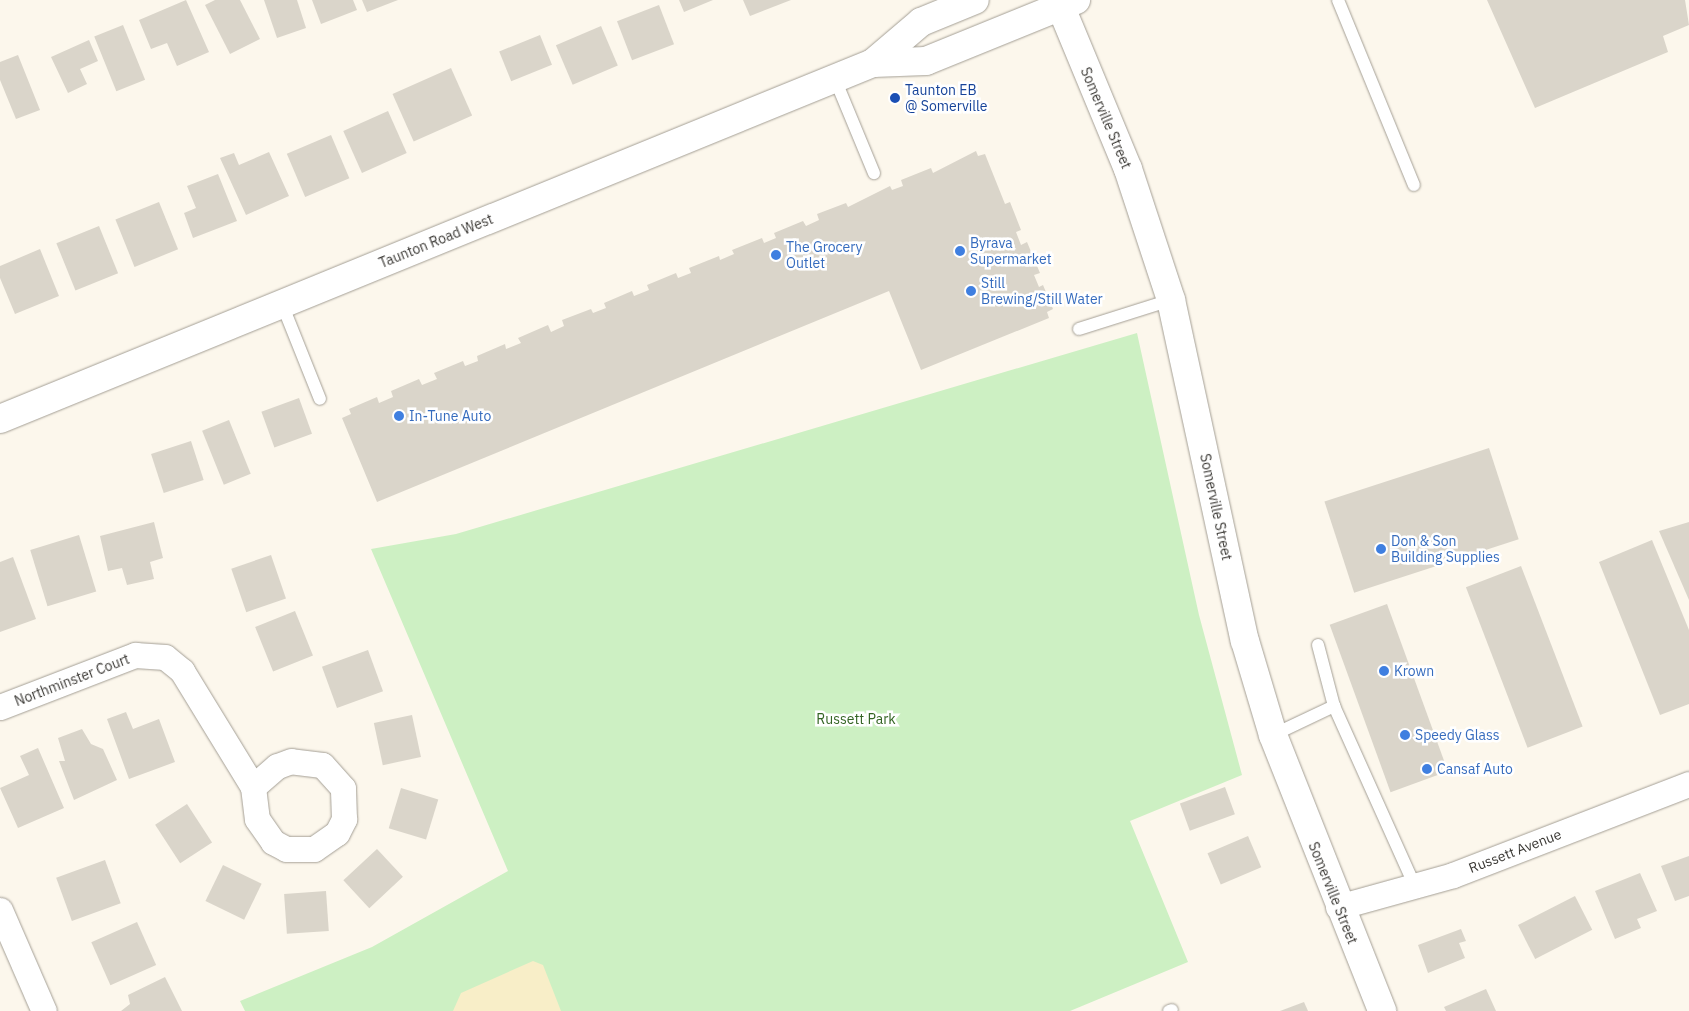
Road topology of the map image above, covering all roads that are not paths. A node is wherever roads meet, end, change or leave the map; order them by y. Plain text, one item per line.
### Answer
1 (975, 0) edge
2 (1338, 0) edge
3 (1065, 2) edge
4 (873, 63) junction
5 (836, 79) junction
6 (874, 173) dead end
7 (1414, 185) dead end
8 (1171, 300) junction
9 (282, 304) junction
10 (1079, 330) dead end
11 (320, 399) dead end
12 (0, 419) edge
13 (1318, 645) dead end
14 (1334, 706) junction
15 (0, 707) edge
16 (1273, 735) junction
17 (1689, 784) edge
18 (253, 787) dead end
19 (1415, 886) junction
20 (1338, 907) junction
21 (0, 910) edge
22 (44, 1011) edge
23 (1382, 1011) edge

1 - 4 main road, Taunton Road West
2 - 7 lane
3 - 4 main road, Taunton Road West
3 - 8 main road, Somerville Street
4 - 5 main road, Taunton Road West
5 - 6 lane
5 - 9 main road, Taunton Road West
8 - 10 lane
8 - 16 main road, Somerville Street
9 - 11 lane
9 - 12 main road, Taunton Road West
13 - 14 lane
14 - 16 lane
14 - 19 lane
15 - 18 street, Northminster Court
16 - 20 main road, Somerville Street
17 - 19 street, Russett Avenue
19 - 20 street, Russett Avenue
20 - 23 main road, Somerville Street
21 - 22 street

